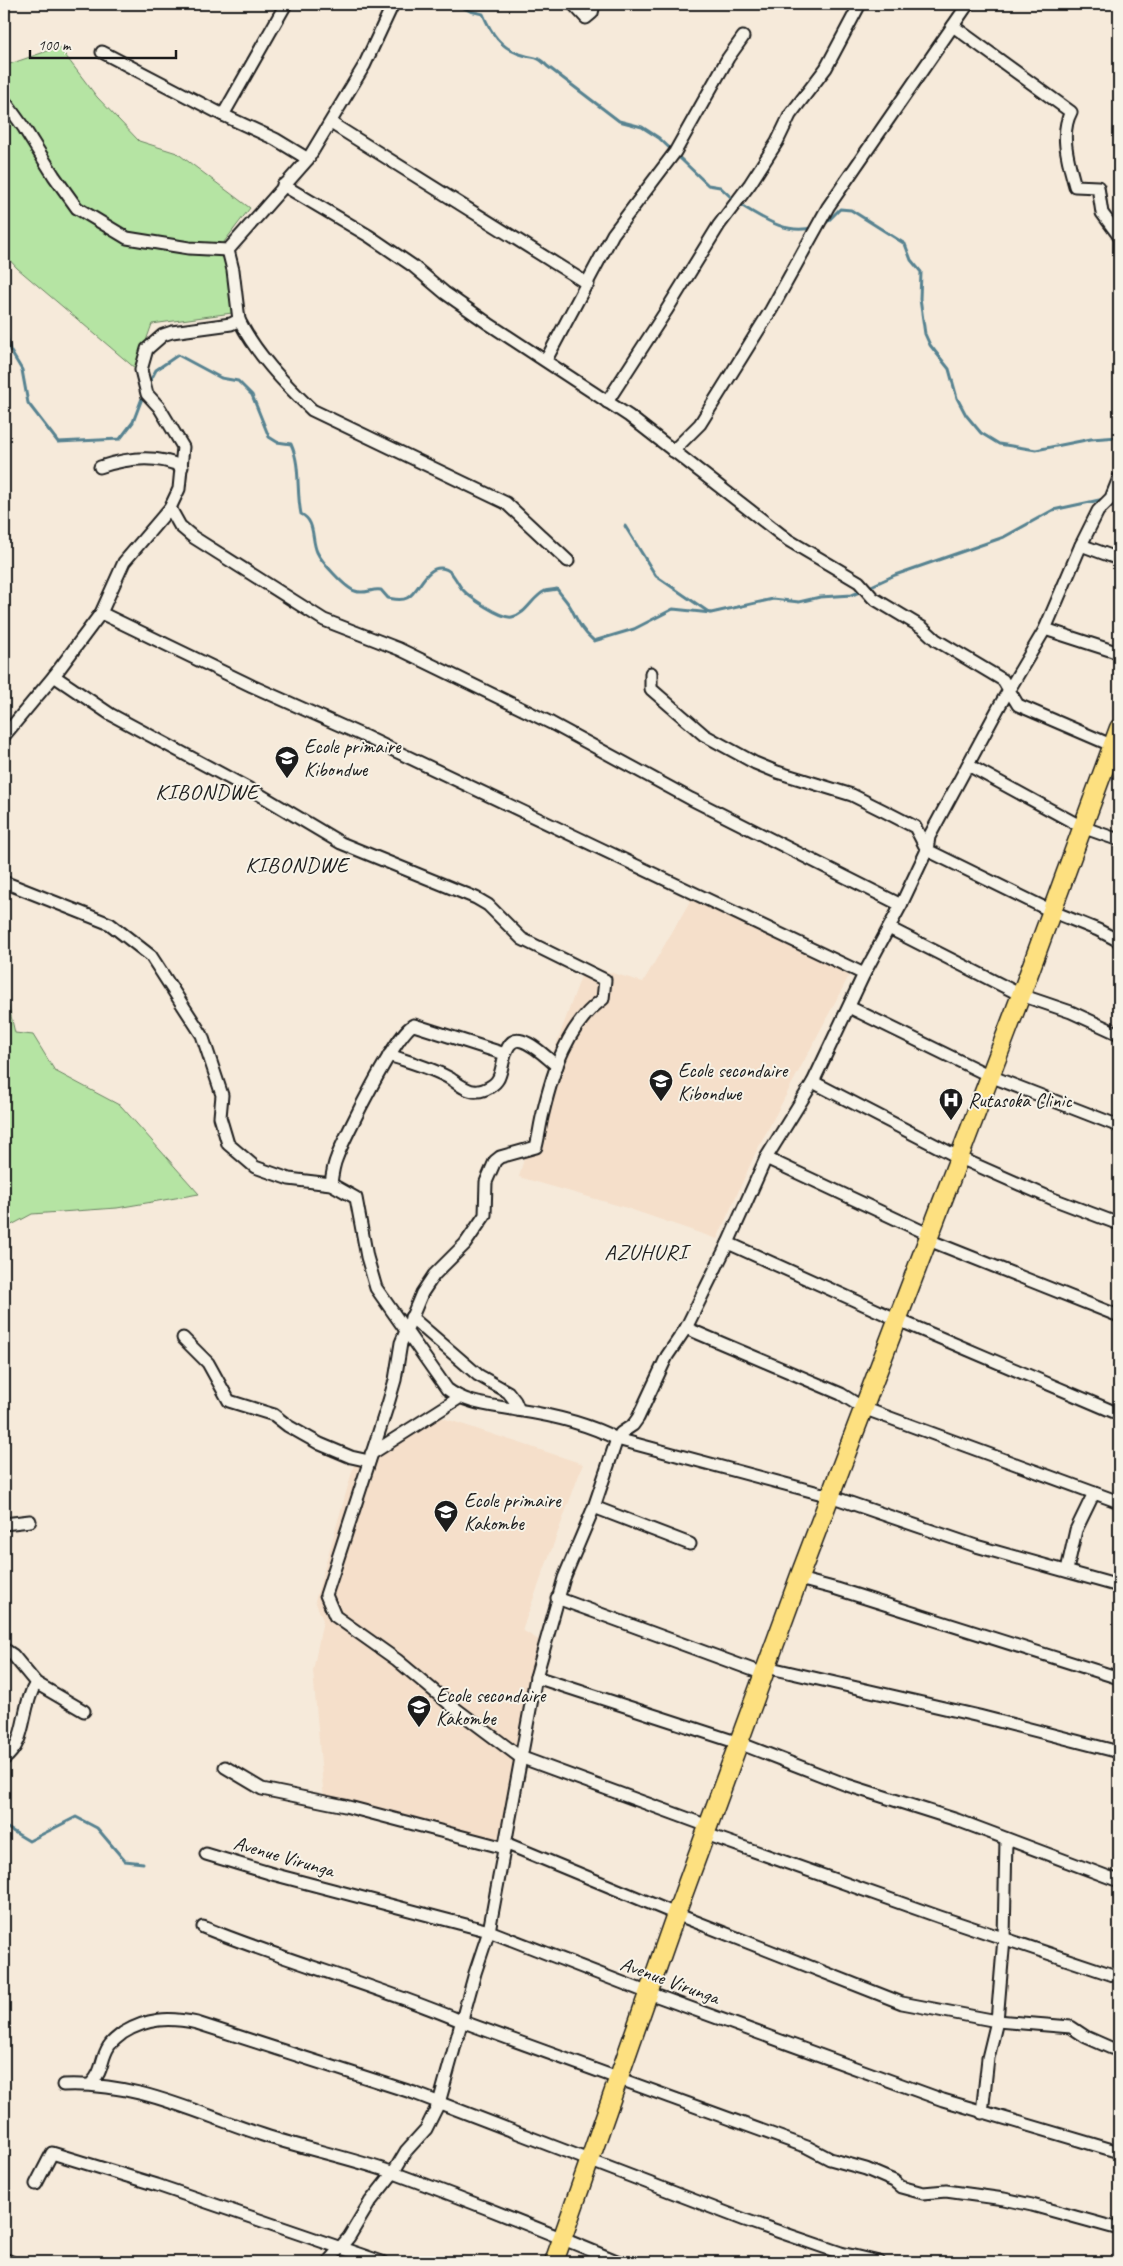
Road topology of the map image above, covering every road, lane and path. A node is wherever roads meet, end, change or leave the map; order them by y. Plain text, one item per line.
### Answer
1 (286, 4) edge
2 (393, 4) edge
3 (573, 4) edge
4 (594, 4) edge
5 (860, 4) edge
6 (968, 4) edge
7 (953, 26) junction
8 (743, 37) dead end
9 (102, 52) dead end
10 (4, 100) edge
11 (223, 115) junction
12 (331, 123) junction
13 (308, 158) junction
14 (284, 185) junction
15 (1119, 236) edge
16 (228, 250) junction
17 (588, 284) junction
18 (239, 320) junction
19 (546, 360) junction
20 (607, 402) junction
21 (673, 451) junction
22 (100, 467) dead end
23 (182, 467) junction
24 (1119, 478) edge
25 (170, 508) junction
26 (1081, 545) junction
27 (1119, 559) edge
28 (568, 561) dead end
29 (101, 614) junction
30 (1045, 629) junction
31 (1119, 653) edge
32 (651, 673) dead end
33 (54, 676) junction
34 (1009, 692) junction
35 (1119, 728) edge
36 (4, 736) edge
37 (1116, 747) edge
38 (968, 766) junction
39 (1082, 827) junction
40 (1119, 840) edge
41 (927, 850) junction
42 (4, 882) edge
43 (901, 905) junction
44 (1050, 911) junction
45 (889, 928) junction
46 (1119, 941) edge
47 (864, 974) junction
48 (1021, 995) junction
49 (849, 1008) junction
50 (1119, 1034) edge
51 (505, 1054) junction
52 (390, 1055) junction
53 (557, 1066) junction
54 (990, 1076) junction
55 (814, 1082) junction
56 (1119, 1126) edge
57 (958, 1157) junction
58 (766, 1158) junction
59 (331, 1184) junction
60 (1119, 1224) edge
61 (927, 1237) junction
62 (728, 1243) junction
63 (1119, 1316) edge
64 (411, 1317) junction
65 (896, 1319) junction
66 (686, 1328) junction
67 (405, 1329) junction
68 (183, 1338) dead end
69 (459, 1398) junction
70 (863, 1408) junction
71 (519, 1410) junction
72 (1119, 1414) edge
73 (618, 1439) junction
74 (370, 1457) junction
75 (1094, 1493) junction
76 (830, 1496) junction
77 (1119, 1502) edge
78 (594, 1508) junction
79 (30, 1521) dead end
80 (4, 1524) edge
81 (690, 1544) dead end
82 (1067, 1570) junction
83 (799, 1579) junction
84 (1119, 1586) edge
85 (557, 1598) junction
86 (4, 1649) edge
87 (765, 1671) junction
88 (536, 1677) junction
89 (1119, 1678) edge
90 (36, 1683) junction
91 (84, 1711) dead end
92 (739, 1743) junction
93 (1119, 1752) edge
94 (520, 1757) junction
95 (4, 1759) edge
96 (225, 1767) dead end
97 (707, 1830) junction
98 (1006, 1839) junction
99 (505, 1845) junction
100 (206, 1854) dead end
101 (1119, 1882) edge
102 (676, 1914) junction
103 (203, 1926) dead end
104 (489, 1931) junction
105 (1004, 1938) junction
106 (1119, 1977) edge
107 (649, 1993) junction
108 (997, 2020) junction
109 (461, 2022) junction
110 (1119, 2050) edge
111 (620, 2078) junction
112 (91, 2084) junction
113 (63, 2085) dead end
114 (439, 2103) junction
115 (982, 2113) junction
116 (1119, 2152) edge
117 (591, 2161) junction
118 (393, 2173) junction
119 (36, 2184) dead end
120 (1119, 2229) edge
121 (562, 2238) junction
122 (340, 2246) junction
123 (4, 2259) edge
124 (11, 2262) edge
125 (328, 2262) edge
126 (382, 2262) edge
127 (554, 2262) edge
128 (619, 2262) edge
129 (879, 2262) edge

1 - 11 street
2 - 12 street
3 - 4 street
5 - 20 street
6 - 7 street
7 - 15 street
7 - 21 street
8 - 17 street
9 - 11 street
10 - 16 street
11 - 13 street
12 - 13 street
12 - 17 street
13 - 14 street
14 - 16 street
14 - 19 street
16 - 18 street
17 - 19 street
18 - 23 street
18 - 28 street
19 - 20 street
20 - 21 street
21 - 34 street
22 - 23 street
23 - 25 street
24 - 26 street
25 - 29 street
25 - 43 street
26 - 27 street
26 - 30 street
29 - 33 street
29 - 47 street
30 - 31 street
30 - 34 street
32 - 41 street
33 - 36 street
33 - 53 street
34 - 37 street
34 - 38 street
35 - 37 highway
37 - 39 highway
38 - 39 street
38 - 41 street
39 - 40 street
39 - 44 highway
41 - 43 street
41 - 44 street
42 - 59 street
43 - 45 street
44 - 46 street
44 - 48 highway
45 - 47 street
45 - 48 street
47 - 49 street
48 - 50 street
48 - 54 highway
49 - 54 street
49 - 55 street
51 - 52 street
51 - 52 street
51 - 53 street
52 - 59 street
53 - 64 street
54 - 56 street
54 - 57 highway
55 - 57 street
55 - 58 street
57 - 60 street
57 - 61 highway
58 - 61 street
58 - 62 street
59 - 67 street
61 - 63 street
61 - 65 highway
62 - 65 street
62 - 66 street
64 - 67 street
64 - 71 street
65 - 70 highway
65 - 72 street
66 - 70 street
66 - 73 street
67 - 69 street
67 - 74 street
68 - 74 street
69 - 71 street
69 - 74 street
70 - 75 street
70 - 76 highway
71 - 73 street
73 - 76 street
73 - 78 street
74 - 94 street
75 - 77 street
75 - 82 street
76 - 82 street
76 - 83 highway
78 - 81 street
78 - 85 street
79 - 80 street
82 - 84 street
83 - 87 highway
83 - 89 street
85 - 87 street
85 - 88 street
86 - 90 street
87 - 92 highway
87 - 93 street
88 - 92 street
88 - 94 street
90 - 91 street
90 - 95 street
92 - 97 highway
92 - 98 street
94 - 97 street
94 - 99 street
96 - 99 street
97 - 102 highway
97 - 105 street
98 - 101 street
98 - 105 street
99 - 102 street
99 - 104 street
100 - 104 street, Avenue Virunga
102 - 107 highway
102 - 108 street
103 - 109 street
104 - 107 street, Avenue Virunga
104 - 109 street
105 - 106 street
105 - 108 street
107 - 111 highway
107 - 115 street, Avenue Virunga
108 - 110 street
108 - 115 street
109 - 111 street
109 - 114 street
111 - 117 highway
111 - 120 street
112 - 113 street
112 - 114 street
112 - 118 street
114 - 117 street
114 - 118 street
115 - 116 street, Avenue Virunga
117 - 121 highway
117 - 129 street
118 - 121 street
118 - 122 street
119 - 122 street
121 - 127 highway
121 - 128 street
122 - 125 street
122 - 126 street
123 - 124 street

